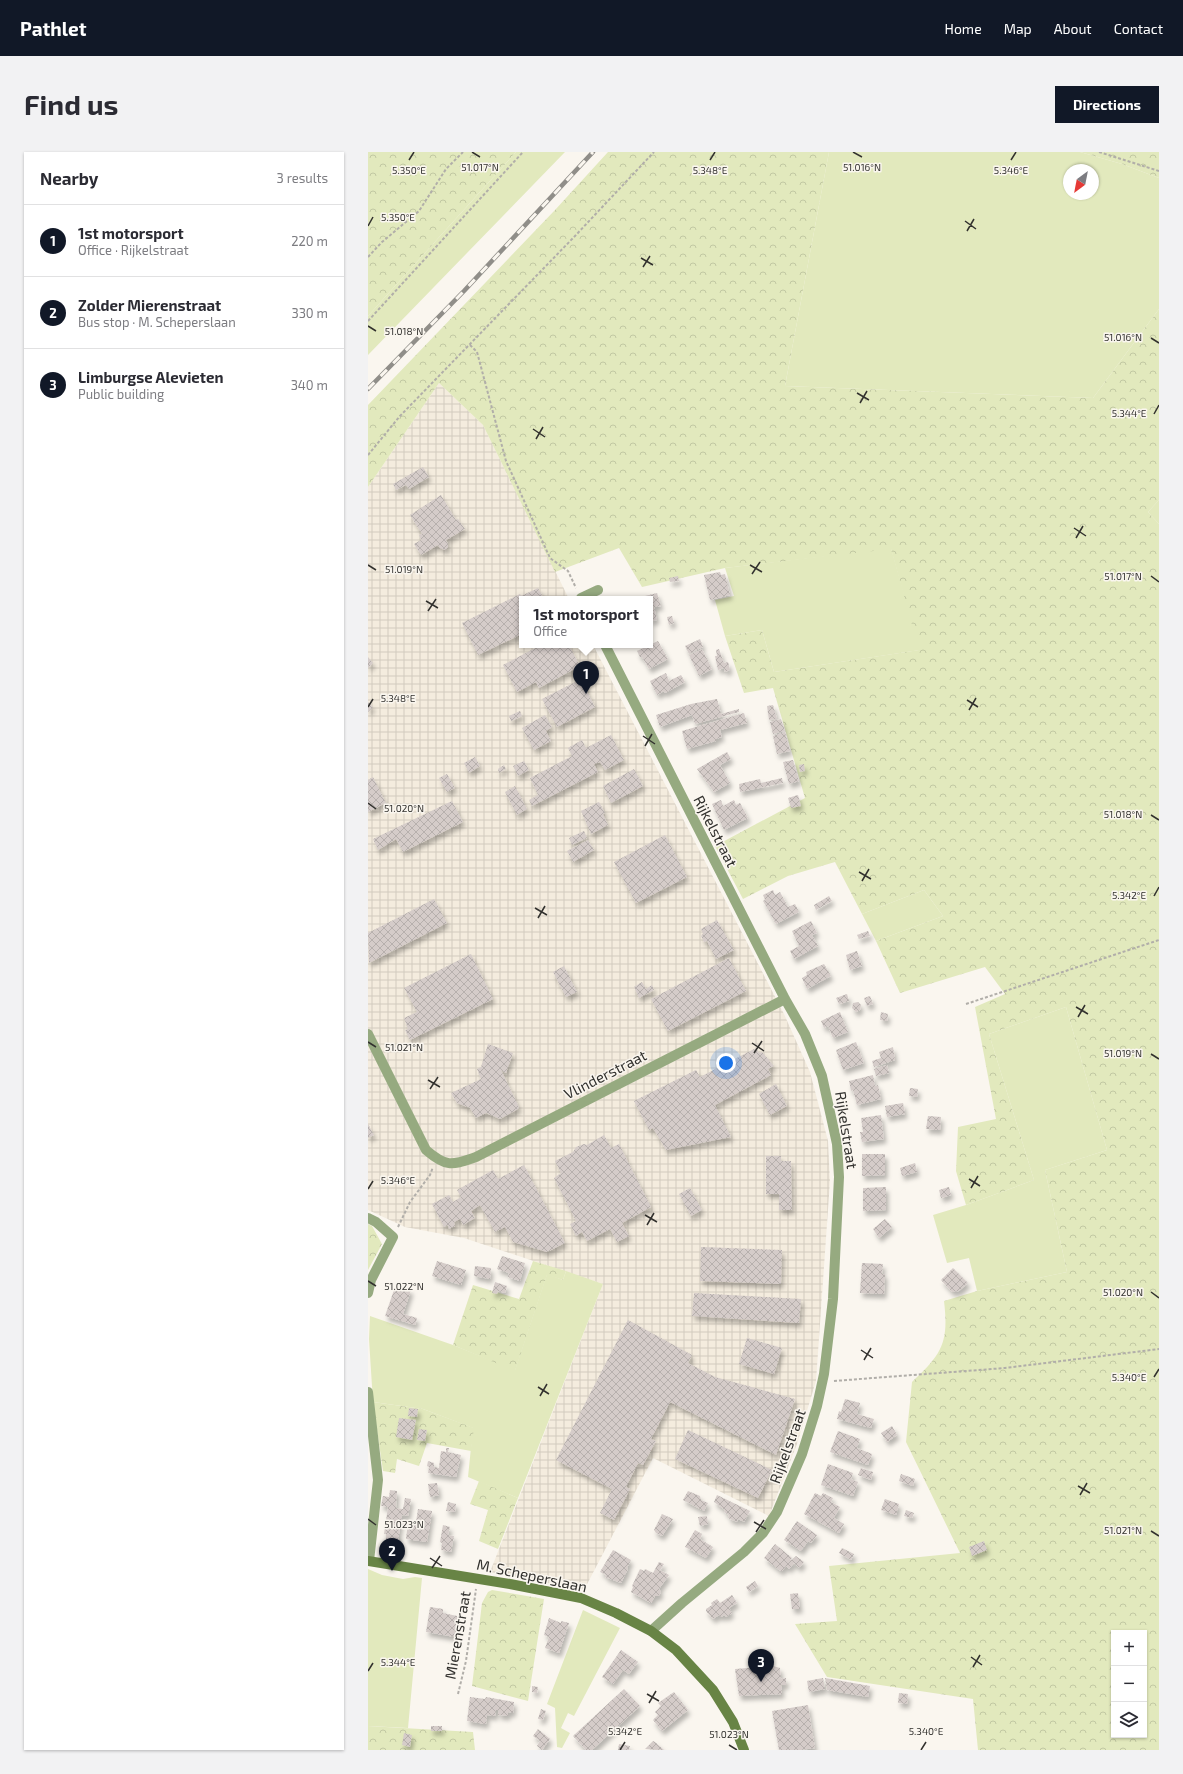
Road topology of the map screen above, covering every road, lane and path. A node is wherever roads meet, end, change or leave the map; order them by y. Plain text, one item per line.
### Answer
1 (463, 152) edge
2 (523, 152) edge
3 (654, 152) edge
4 (1099, 152) edge
5 (1159, 172) edge
6 (368, 257) edge
7 (368, 321) edge
8 (470, 345) junction
9 (368, 455) edge
10 (598, 590) dead end
11 (580, 596) edge
12 (585, 596) edge
13 (607, 648) edge
14 (1159, 940) edge
15 (785, 998) junction
16 (966, 1004) dead end
17 (368, 1034) edge
18 (437, 1159) junction
19 (368, 1218) edge
20 (393, 1237) junction
21 (368, 1293) edge
22 (1159, 1349) edge
23 (823, 1381) junction
24 (368, 1392) edge
25 (368, 1561) edge
26 (478, 1579) junction
27 (651, 1631) junction
28 (458, 1694) dead end
29 (744, 1750) edge

1 - 6 path
2 - 7 path
3 - 8 path
4 - 5 path
8 - 9 path
8 - 11 path
10 - 12 street
13 - 15 street, Rijkelstraat
14 - 16 path
15 - 18 street, Vlinderstraat
15 - 23 street, Rijkelstraat
17 - 18 street
18 - 20 path
19 - 20 street
20 - 21 street
22 - 23 path
23 - 27 street, Rijkelstraat
24 - 25 street
25 - 26 street, M. Scheperslaan
26 - 27 street, M. Scheperslaan
26 - 28 path, Mierenstraat
27 - 29 street, M. Scheperslaan

